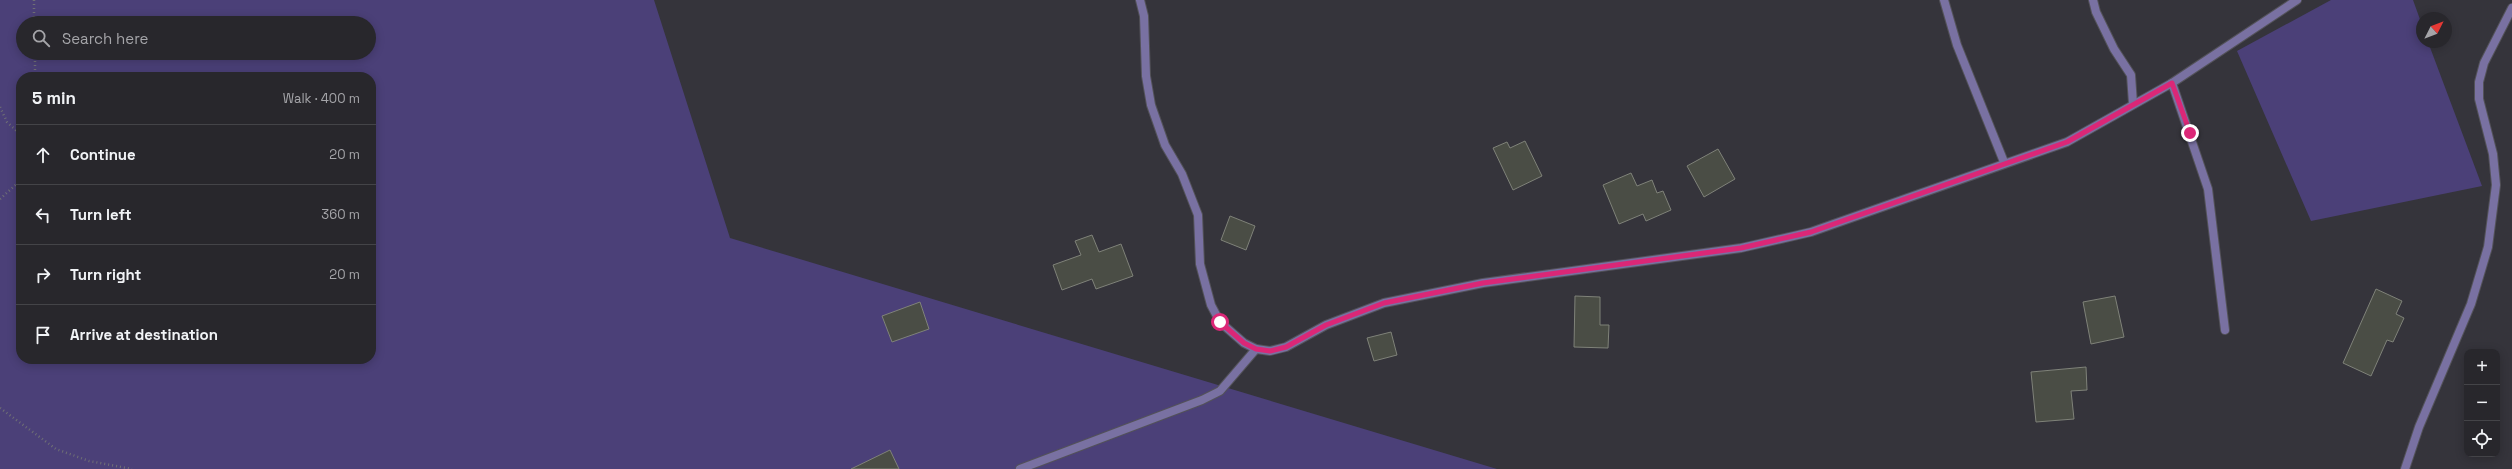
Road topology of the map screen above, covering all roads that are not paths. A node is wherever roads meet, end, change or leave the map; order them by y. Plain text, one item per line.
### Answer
1 (1140, 0) edge
2 (1944, 0) edge
3 (2093, 0) edge
4 (2297, 0) edge
5 (2512, 8) edge
6 (2172, 83) junction
7 (2133, 104) junction
8 (2004, 162) junction
9 (2225, 330) dead end
10 (1256, 349) junction
11 (1020, 469) edge
12 (2405, 469) edge

1 - 10 street
2 - 8 street
3 - 7 street
4 - 6 street
5 - 12 street
6 - 7 street
6 - 9 street
7 - 8 street
8 - 10 street
10 - 11 street

